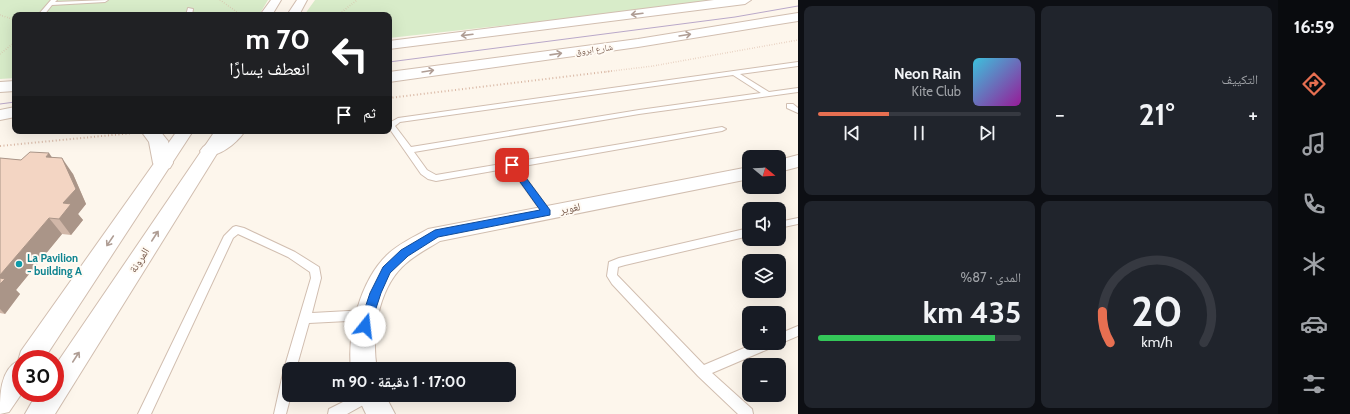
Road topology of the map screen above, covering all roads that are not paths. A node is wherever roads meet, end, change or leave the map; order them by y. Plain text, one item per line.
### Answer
1 (105, 0) edge
2 (276, 0) edge
3 (302, 0) edge
4 (746, 0) edge
5 (52, 2) edge
6 (44, 12) edge
7 (268, 12) edge
8 (295, 12) edge
9 (798, 17) edge
10 (392, 46) edge
11 (798, 64) edge
12 (734, 73) junction
13 (392, 77) edge
14 (12, 86) edge
15 (0, 87) edge
16 (798, 90) edge
17 (767, 94) junction
18 (790, 106) dead end
19 (798, 111) edge
20 (12, 113) edge
21 (0, 115) edge
22 (12, 119) edge
23 (0, 121) edge
24 (392, 123) edge
25 (392, 126) edge
26 (722, 129) dead end
27 (152, 134) edge
28 (183, 134) edge
29 (221, 134) edge
30 (232, 134) edge
31 (408, 150) junction
32 (210, 151) junction
33 (798, 161) edge
34 (163, 163) junction
35 (786, 164) edge
36 (512, 165) junction
37 (742, 174) edge
38 (546, 212) junction
39 (798, 221) edge
40 (786, 224) edge
41 (742, 234) edge
42 (368, 314) junction
43 (305, 318) junction
44 (798, 331) edge
45 (786, 336) edge
46 (36, 350) edge
47 (753, 350) edge
48 (292, 362) edge
49 (364, 362) edge
50 (702, 372) junction
51 (64, 375) edge
52 (12, 385) edge
53 (47, 402) edge
54 (283, 402) edge
55 (357, 402) edge
56 (374, 402) edge
57 (0, 403) edge
58 (39, 414) edge
59 (144, 414) edge
60 (280, 414) edge
61 (334, 414) edge
62 (381, 414) edge
63 (747, 414) edge

1 - 5 lane
2 - 7 street
3 - 8 street
4 -> 10 street
5 - 6 lane
13 -> 9 street, شارع ابروق
11 - 12 lane
12 - 17 lane
12 - 24 lane
14 - 15 street
16 - 17 lane
17 - 31 lane
18 - 19 lane
20 - 21 street
22 - 23 street
25 - 31 lane
26 - 36 lane
27 - 34 street
28 - 34 street
29 - 32 street, المرونة
30 - 32 street
31 - 36 lane
51 -> 32 street, المرونة
33 - 35 street
34 -> 46 street
36 - 38 lane
37 - 38 street, لغوير
38 - 42 street, لغوير
39 - 40 lane
41 - 50 lane
42 - 43 lane
42 - 49 street, لغوير
43 - 48 lane
43 - 59 lane
44 - 45 lane
47 - 50 lane
50 - 63 lane
52 - 57 street
53 - 58 street
54 - 60 lane
55 - 61 lane
56 - 62 street

